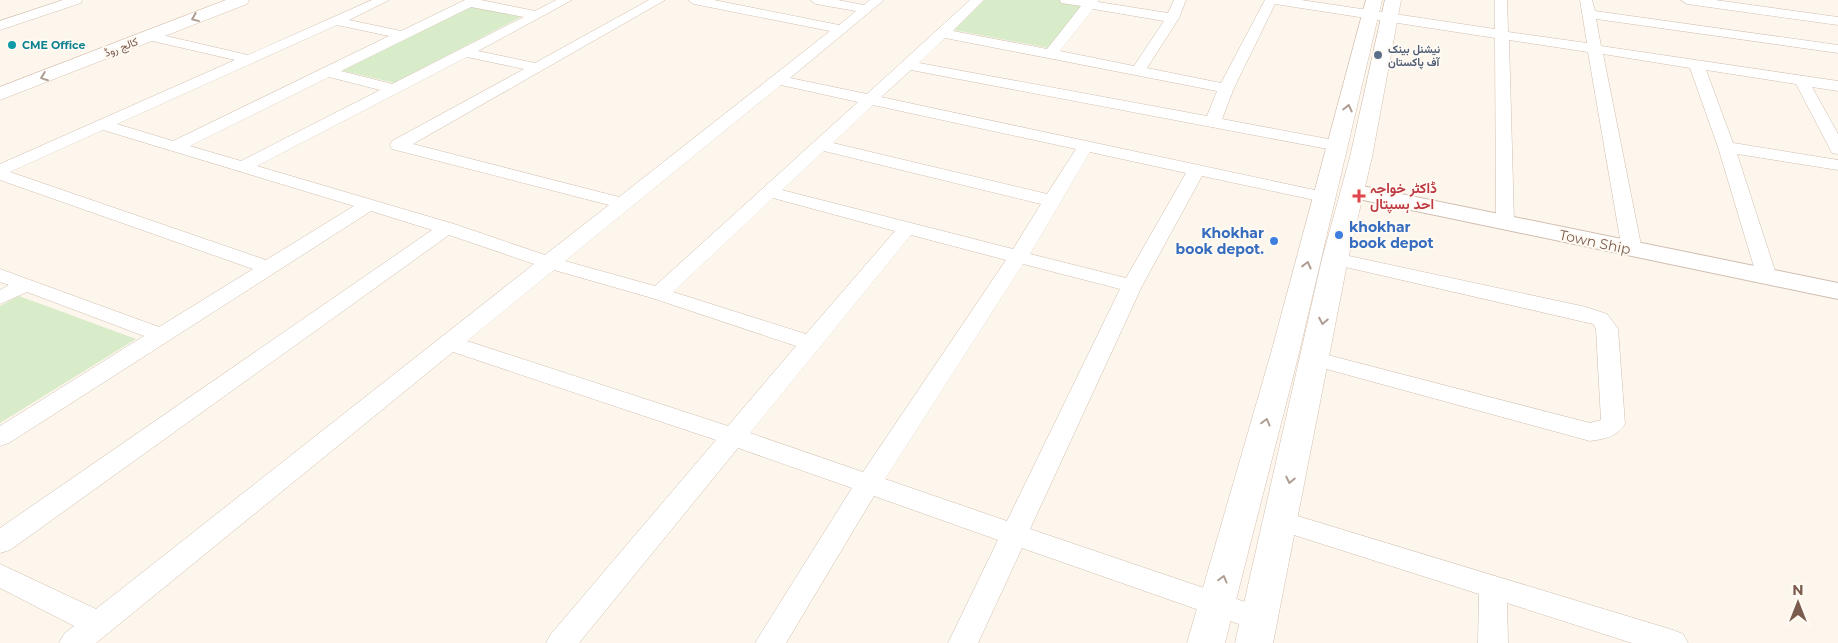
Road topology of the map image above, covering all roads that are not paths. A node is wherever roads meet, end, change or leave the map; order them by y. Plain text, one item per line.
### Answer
1 (76, 0) edge
2 (201, 0) edge
3 (241, 0) edge
4 (383, 0) edge
5 (566, 0) edge
6 (659, 0) edge
7 (694, 0) edge
8 (816, 0) edge
9 (978, 0) edge
10 (1066, 0) edge
11 (1180, 0) edge
12 (1271, 0) edge
13 (1275, 0) edge
14 (1501, 0) edge
15 (1687, 0) edge
16 (472, 1) edge
17 (1092, 2) edge
18 (872, 4) edge
19 (1382, 7) edge
20 (1587, 7) edge
21 (537, 15) junction
22 (1172, 18) junction
23 (335, 21) junction
24 (1838, 21) edge
25 (0, 26) edge
26 (840, 29) junction
27 (943, 33) junction
28 (1500, 33) junction
29 (402, 34) junction
30 (149, 36) junction
31 (1595, 48) junction
32 (1838, 49) edge
33 (464, 52) junction
34 (1051, 54) junction
35 (248, 59) junction
36 (1696, 63) junction
37 (908, 65) junction
38 (538, 68) junction
39 (1138, 71) junction
40 (326, 72) junction
41 (0, 77) edge
42 (778, 80) junction
43 (1801, 80) junction
44 (1838, 86) edge
45 (1226, 88) junction
46 (394, 89) junction
47 (0, 94) edge
48 (870, 100) junction
49 (1212, 123) junction
50 (102, 125) junction
51 (821, 145) junction
52 (1338, 146) junction
53 (174, 147) junction
54 (1085, 147) junction
55 (1726, 147) junction
56 (1838, 149) edge
57 (1838, 165) edge
58 (244, 166) junction
59 (0, 170) edge
60 (1196, 171) junction
61 (0, 174) edge
62 (1352, 191) junction
63 (770, 192) junction
64 (1324, 197) junction
65 (1052, 201) junction
66 (370, 204) junction
67 (624, 204) junction
68 (1505, 222) junction
69 (447, 228) junction
70 (907, 228) junction
71 (1632, 250) junction
72 (1018, 257) junction
73 (1335, 259) junction
74 (549, 263) junction
75 (269, 268) junction
76 (0, 275) edge
77 (1767, 276) junction
78 (25, 285) junction
79 (1132, 286) junction
80 (1838, 291) edge
81 (659, 294) junction
82 (0, 298) edge
83 (161, 335) junction
84 (449, 342) junction
85 (811, 342) junction
86 (1316, 359) junction
87 (0, 436) edge
88 (732, 436) junction
89 (868, 484) junction
90 (1281, 521) junction
91 (1014, 535) junction
92 (0, 542) edge
93 (0, 575) edge
94 (1493, 586) junction
95 (1216, 604) junction
96 (99, 624) junction
97 (1257, 631) edge
98 (74, 643) edge
99 (562, 643) edge
100 (770, 643) edge
101 (963, 643) edge
102 (1206, 643) edge
103 (1493, 643) edge
104 (1673, 643) edge

1 - 25 street
2 - 41 main road, کالج روڈ
3 -> 30 main road, کالج روڈ
4 - 23 street
5 - 21 street
6 - 38 street
7 - 26 street
8 - 18 street
9 - 27 street
10 - 17 street
11 - 22 street
12 - 45 street
13 - 19 street
14 - 28 street
15 - 24 street
16 - 21 street
16 - 29 street
17 - 22 street
17 - 34 street
18 - 26 street
19 - 28 street
52 -> 19 main road
19 - 62 main road
20 - 31 street
20 - 32 street
21 - 33 street
22 - 39 street
23 - 29 street
23 - 35 street
26 - 42 street
27 - 34 street
27 - 37 street
28 - 31 street
28 - 68 street
29 - 40 street
30 - 35 street
30 -> 47 main road, کالج روڈ
31 - 36 street
31 - 71 street
33 - 38 street
33 - 46 street
34 - 39 street
35 - 50 street
36 - 43 street
36 - 55 street
37 - 48 street
37 - 49 street
38 - 67 street
39 - 45 street
40 - 46 street
40 - 53 street
42 - 48 street
42 - 67 street
43 - 44 street
43 - 56 street
45 - 49 street
46 - 58 street
48 - 51 street
48 - 54 street
49 - 52 street
50 - 53 street
50 - 59 street
51 - 63 street
51 - 65 street
52 - 64 main road
53 - 58 street
54 - 60 street
54 - 65 street
55 - 57 street
55 - 77 street
58 - 66 street
60 - 64 street
60 - 79 street
61 - 75 street
62 - 68 street, Town Ship
62 - 73 main road
63 - 70 street
63 - 81 street
95 -> 64 main road
65 - 72 street
66 - 69 street
66 - 75 street
67 - 74 street
68 - 71 street, Town Ship
69 - 74 street
69 - 92 street
70 - 72 street
70 - 85 street
71 - 77 street, Town Ship
72 - 79 street
72 - 89 street
73 -> 86 main road
73 - 86 street
74 - 81 street
74 - 84 street
75 - 83 street
76 - 78 street
77 - 80 street, Town Ship
78 - 82 street
78 - 83 street
79 - 91 street
81 - 85 street
83 - 87 street
84 - 88 street
84 - 96 street
85 - 88 street
86 -> 90 main road
88 - 89 street
88 - 99 street
89 - 91 street
89 - 100 street
90 - 94 street
90 - 97 main road
91 - 95 street
91 - 101 street
93 - 96 street
94 - 103 street
94 - 104 street
95 - 97 street
95 - 102 main road
96 - 98 street

